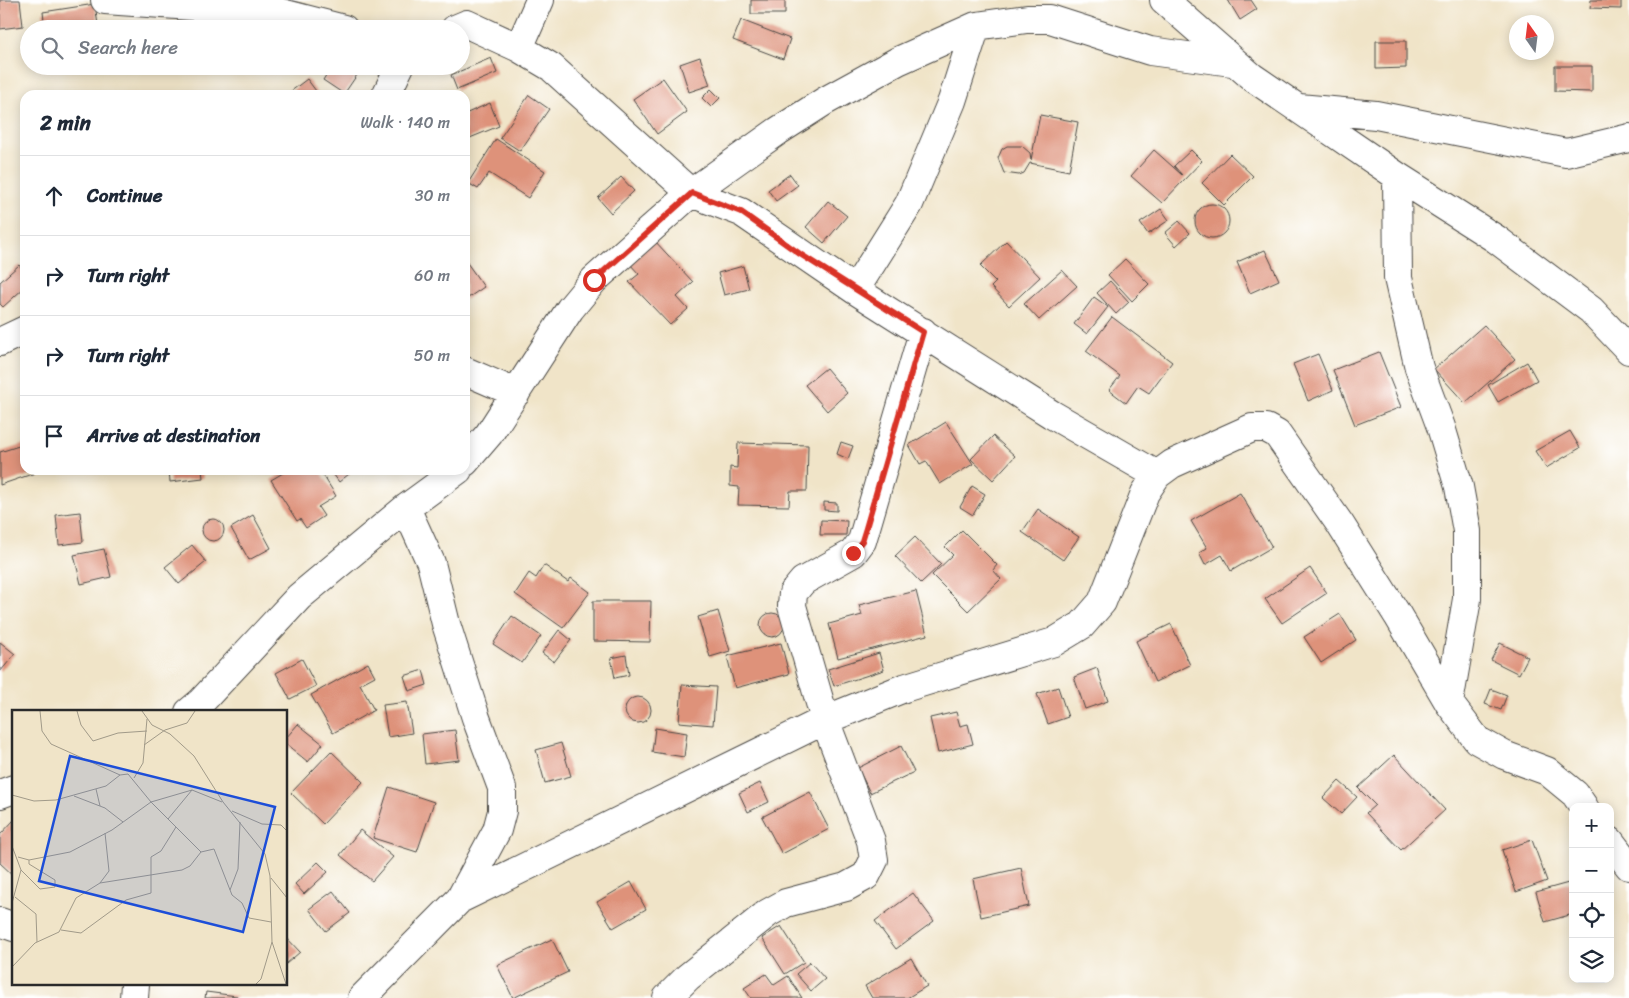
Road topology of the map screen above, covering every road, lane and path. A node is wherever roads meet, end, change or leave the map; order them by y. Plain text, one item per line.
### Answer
1 (105, 0) edge
2 (540, 0) edge
3 (1164, 0) edge
4 (309, 20) edge
5 (470, 25) edge
6 (976, 26) junction
7 (519, 48) junction
8 (1232, 62) junction
9 (396, 75) edge
10 (388, 90) edge
11 (1296, 108) junction
12 (1629, 138) edge
13 (1397, 176) junction
14 (692, 193) junction
15 (855, 290) junction
16 (20, 332) edge
17 (923, 332) junction
18 (0, 342) edge
19 (1629, 350) edge
20 (470, 373) edge
21 (516, 393) junction
22 (470, 456) edge
23 (451, 475) edge
24 (1157, 475) junction
25 (406, 508) junction
26 (1449, 703) junction
27 (190, 710) edge
28 (826, 720) junction
29 (12, 790) edge
30 (0, 794) edge
31 (1581, 803) edge
32 (1614, 846) edge
33 (1629, 866) edge
34 (460, 899) junction
35 (362, 998) edge
36 (668, 998) edge

1 - 4 street
2 - 7 street
3 - 8 street
5 - 7 street
6 - 8 street
6 - 14 street
6 - 15 street
7 - 14 street
8 - 11 street
9 - 10 street
11 - 12 street
11 - 13 street
13 - 19 street
13 - 26 street
14 - 15 street
14 - 21 street
15 - 17 street
16 - 18 street
17 - 24 street
17 - 28 street
20 - 21 street
21 - 22 street
23 - 25 street
24 - 26 street
24 - 28 street
25 - 27 street
25 - 34 street
26 - 31 street
28 - 34 street
28 - 36 street
29 - 30 street
32 - 33 street
34 - 35 street

